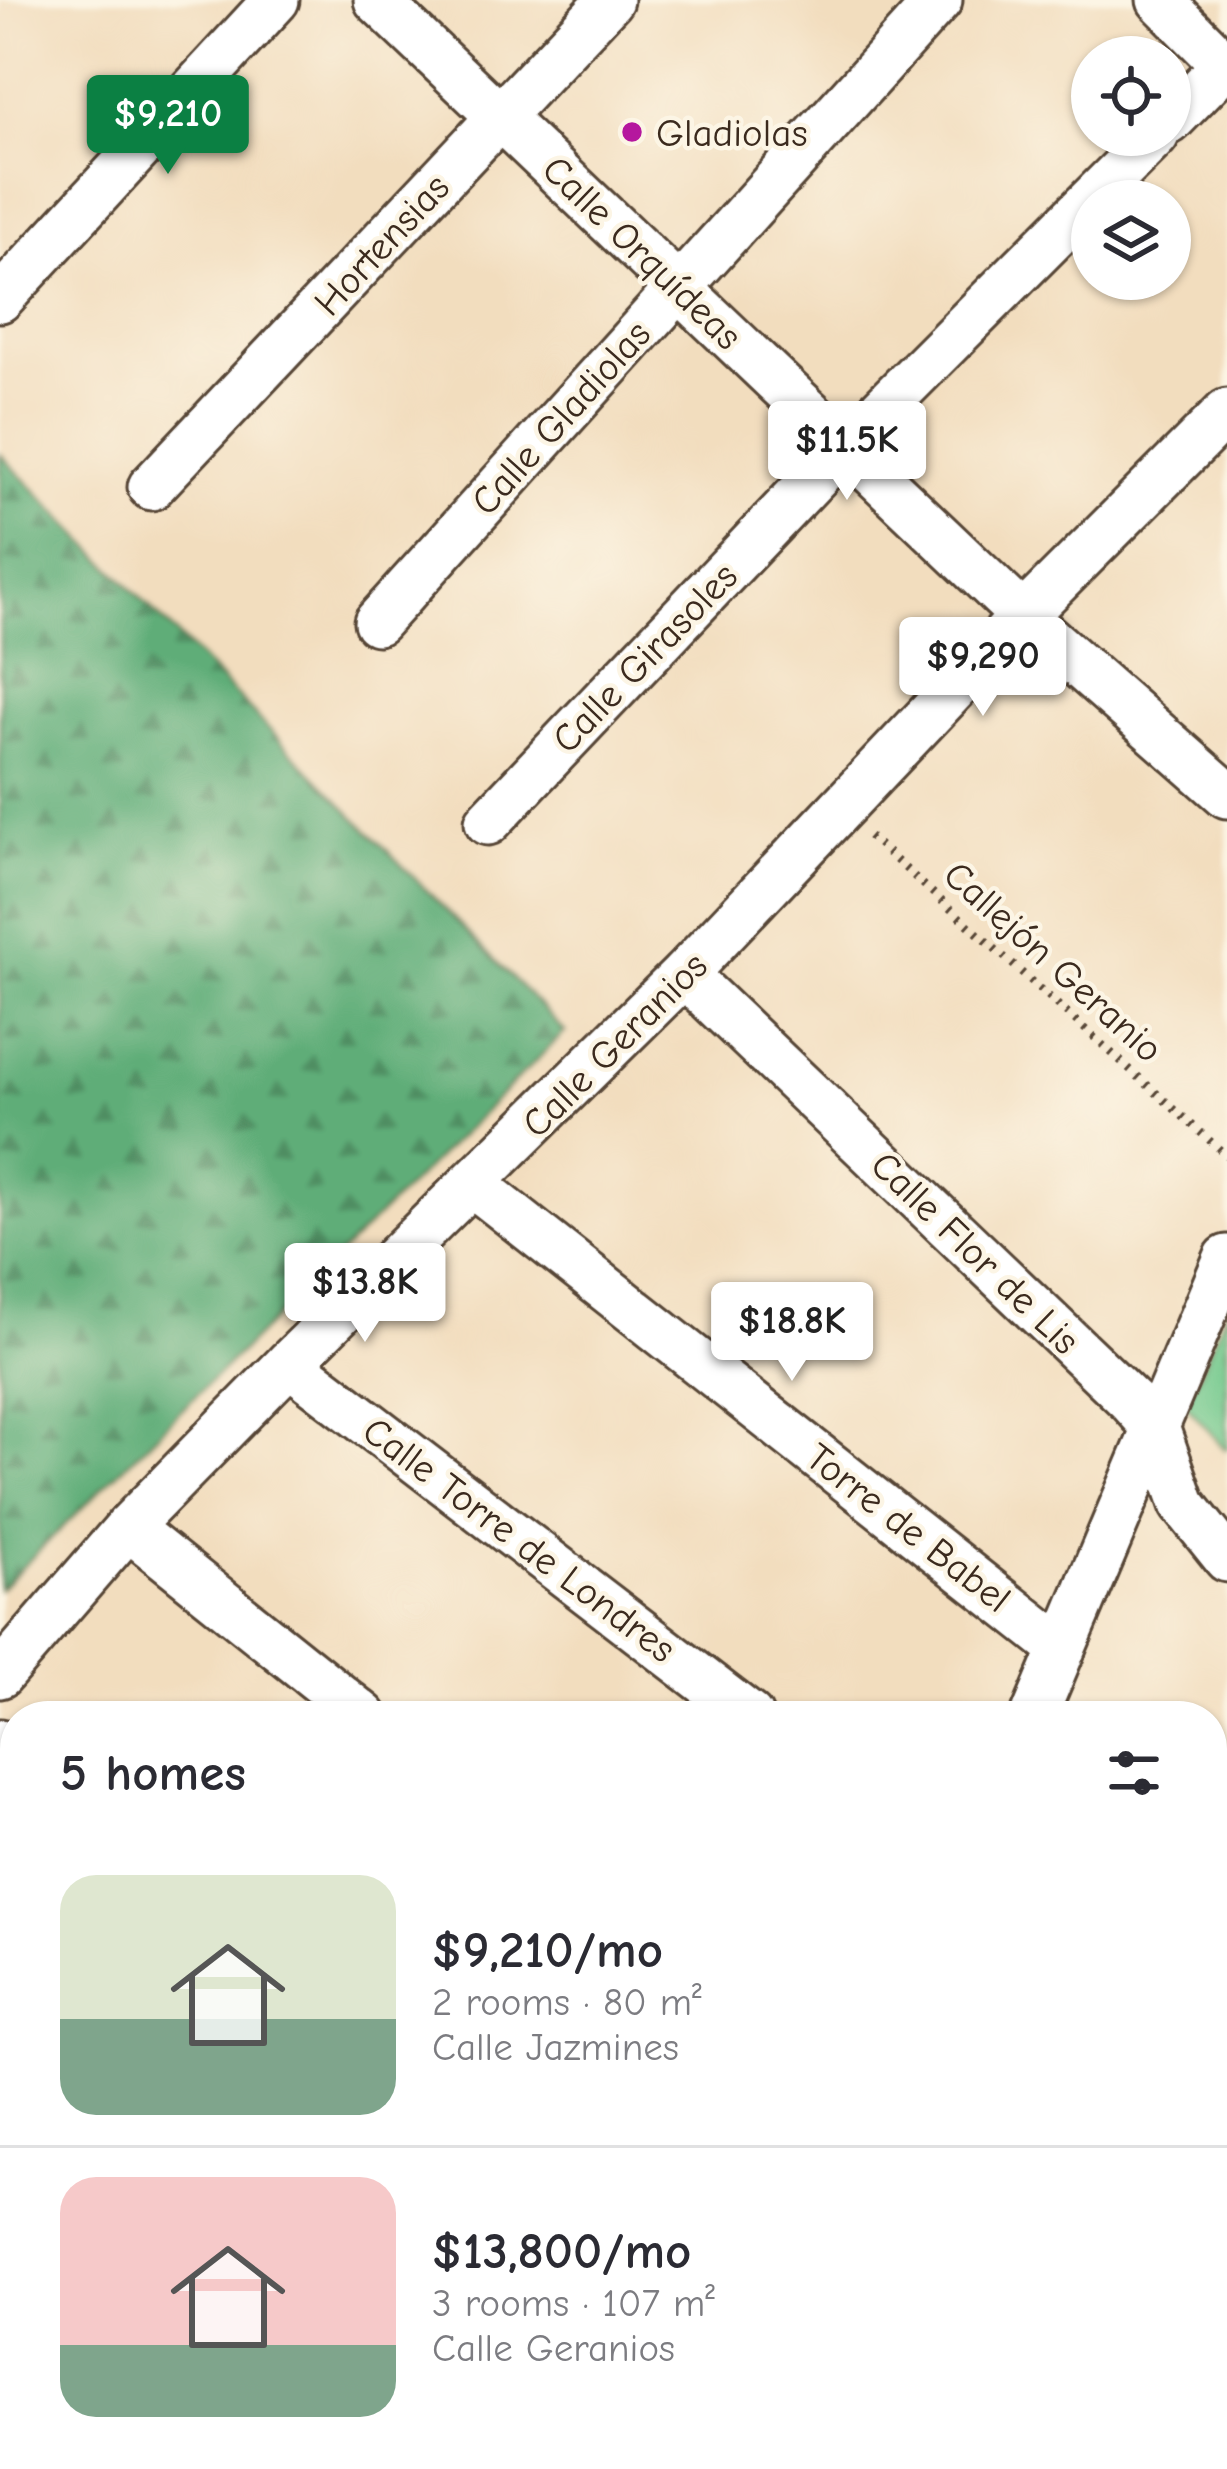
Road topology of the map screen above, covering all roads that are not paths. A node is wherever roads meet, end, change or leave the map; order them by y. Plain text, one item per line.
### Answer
1 (276, 0) edge
2 (377, 0) edge
3 (610, 0) edge
4 (939, 0) edge
5 (1160, 0) edge
6 (1226, 66) edge
7 (1191, 100) edge
8 (500, 116) junction
9 (1135, 156) edge
10 (679, 284) junction
11 (0, 299) edge
12 (1227, 412) edge
13 (845, 446) junction
14 (151, 487) dead end
15 (1023, 616) junction
16 (377, 622) dead end
17 (1227, 795) edge
18 (488, 822) dead end
19 (685, 974) junction
20 (473, 1184) junction
21 (1227, 1258) edge
22 (289, 1363) junction
23 (1157, 1430) junction
24 (128, 1527) junction
25 (1227, 1559) edge
26 (1061, 1648) junction
27 (0, 1675) edge
28 (345, 1701) edge
29 (730, 1701) edge
30 (1040, 1701) edge

1 - 11 street
2 - 8 street, Calle Orquídeas
3 - 8 street, Hortensias
4 - 10 street, Calle Gladiolas
5 - 6 street
6 - 7 street
8 - 10 street, Calle Orquídeas
8 - 14 street, Hortensias
9 - 13 street, Calle Girasoles
10 - 13 street, Calle Orquídeas
10 - 16 street, Calle Gladiolas
12 - 15 street, Calle Geranios
13 - 15 street, Calle Orquídeas
13 - 18 street, Calle Girasoles
15 - 17 street, Calle Orquídeas
15 - 19 street, Calle Geranios
19 - 20 street, Calle Geranios
19 - 23 street, Calle Flor de Lis
20 - 22 street, Calle Geranios
20 - 26 street, Torre de Babel
21 - 23 street
22 - 24 street, Calle Geranios
22 - 29 street, Calle Torre de Londres
23 - 25 street, Calle Flor de Lis
23 - 26 street
24 - 27 street, Calle Geranios
24 - 28 street
26 - 30 street

